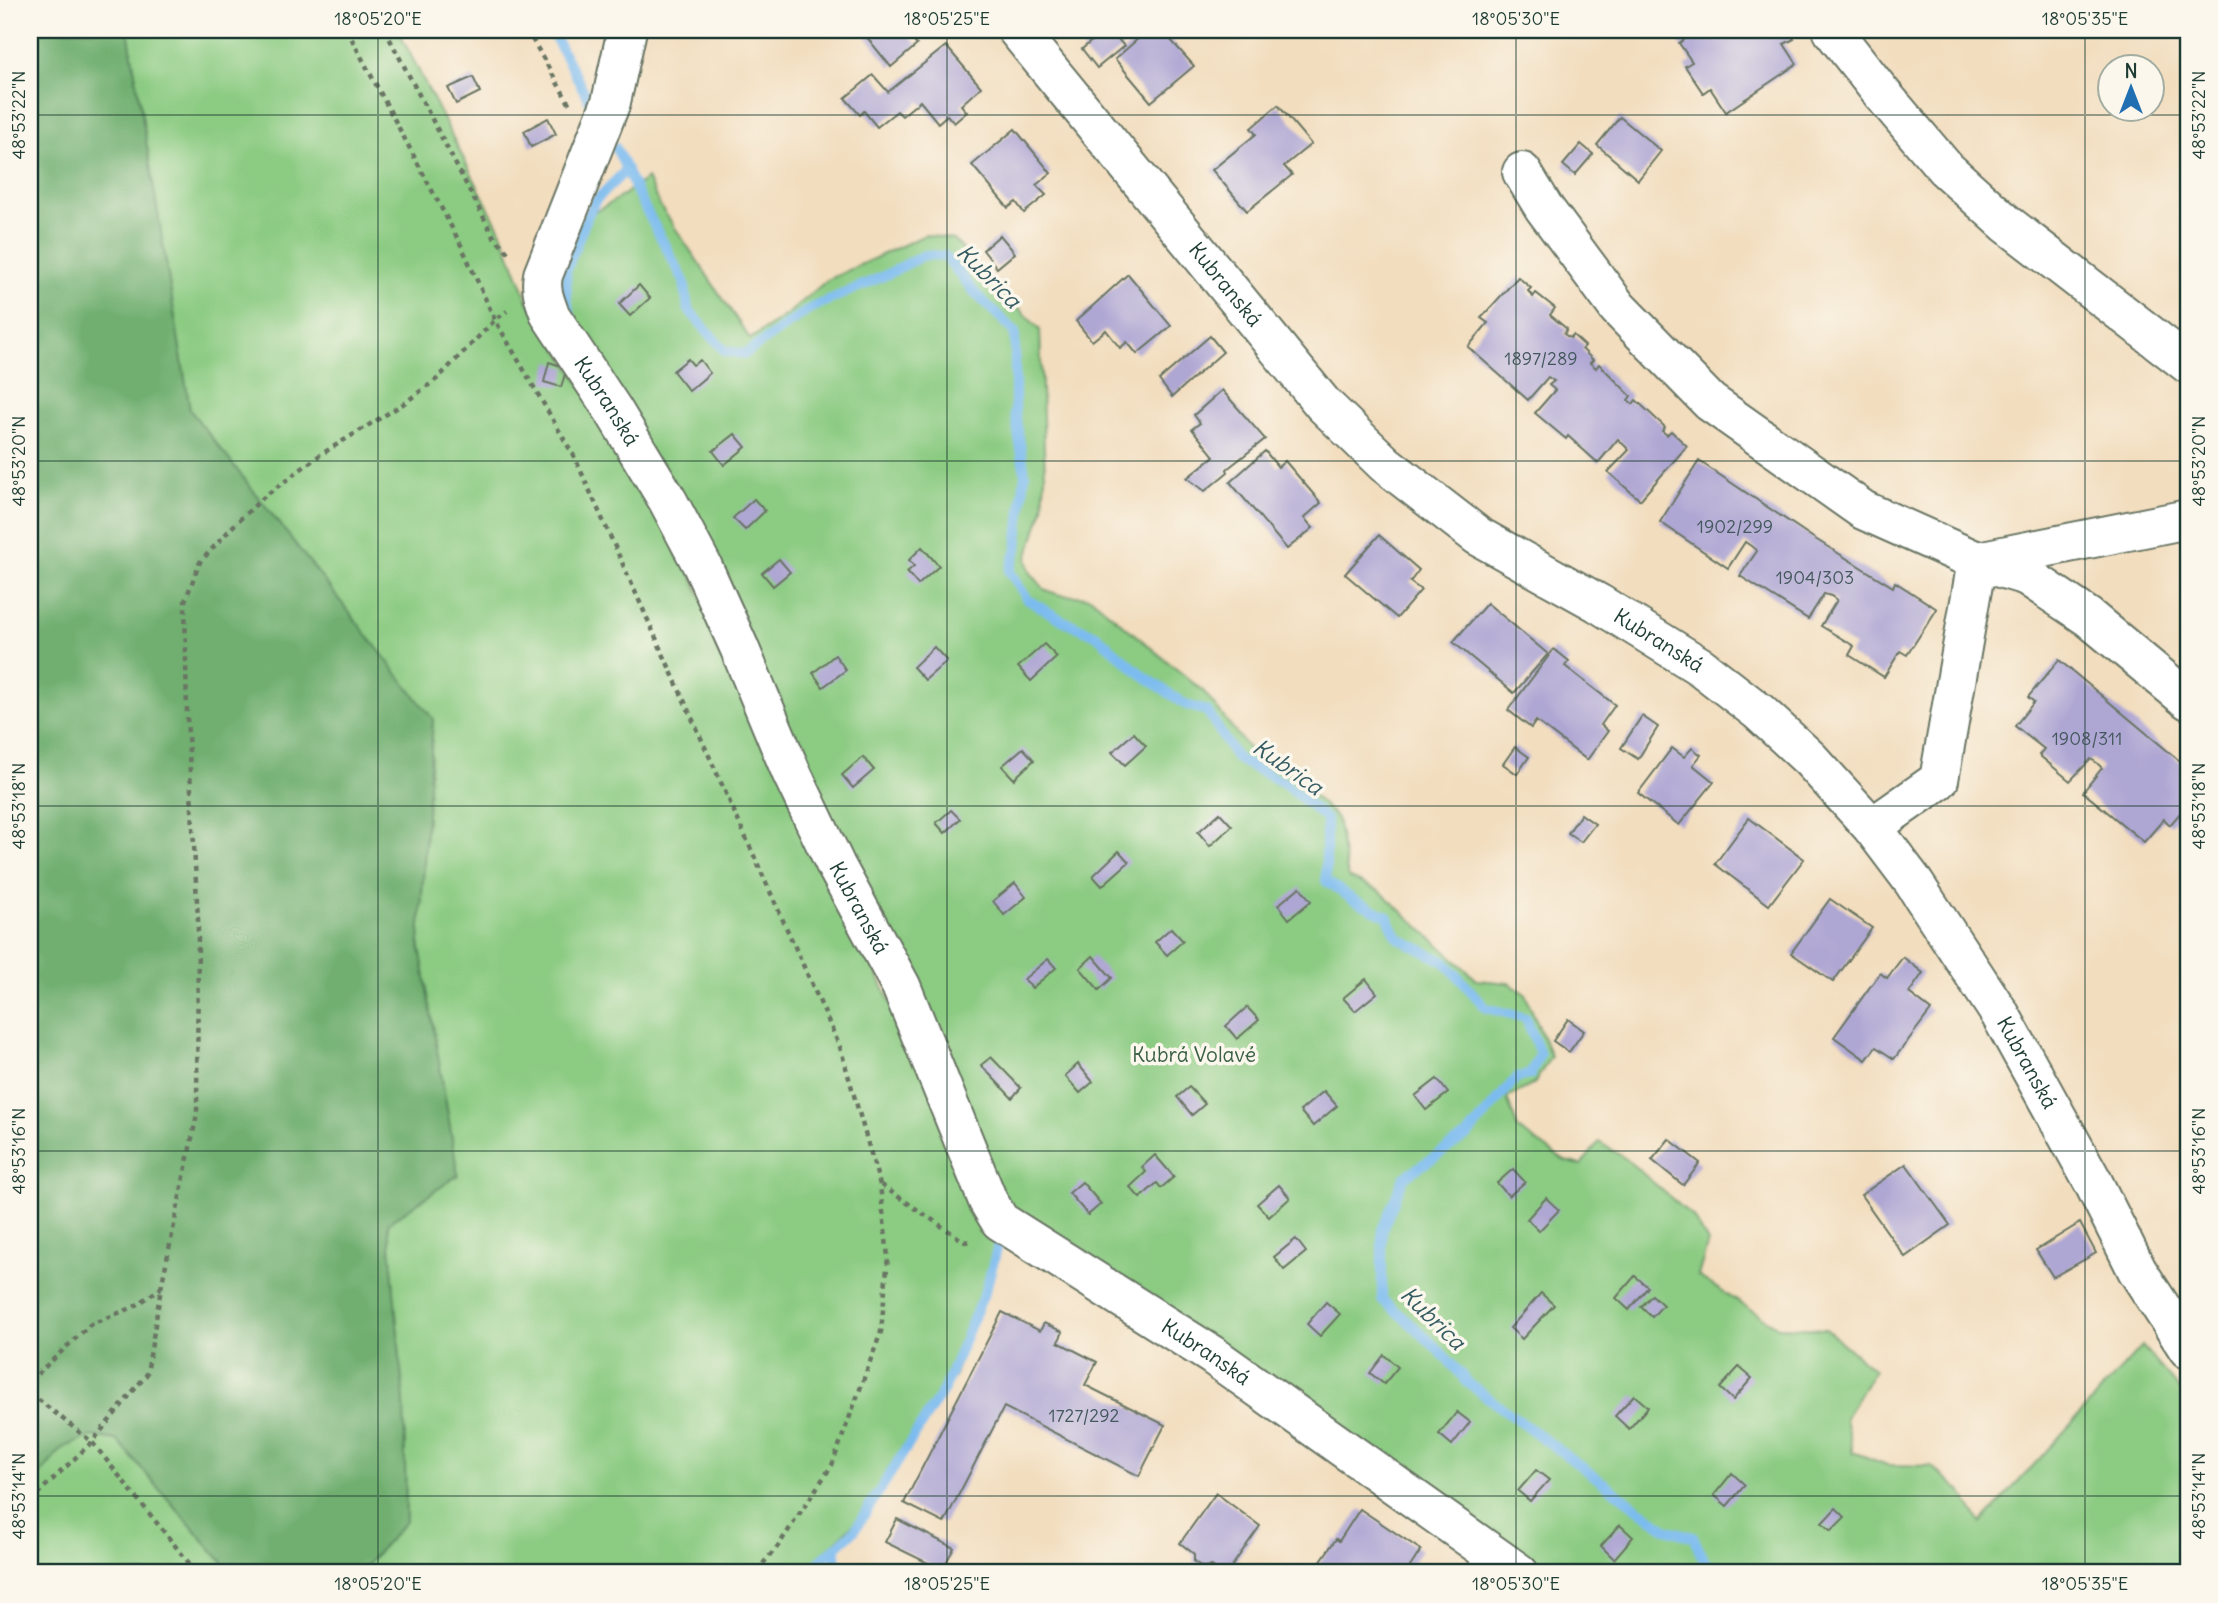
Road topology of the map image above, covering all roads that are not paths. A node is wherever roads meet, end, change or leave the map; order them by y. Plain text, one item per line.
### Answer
1 (627, 30) edge
2 (1017, 30) edge
3 (1832, 30) edge
4 (1522, 172) dead end
5 (2188, 364) edge
6 (2188, 519) edge
7 (1977, 561) junction
8 (2188, 701) edge
9 (1872, 827) junction
10 (2188, 1349) edge
11 (1519, 1573) edge

1 - 11 street, Kubranská
2 - 9 street, Kubranská
3 - 5 street
4 - 7 street
6 - 7 street
7 - 8 street
7 - 9 street
9 - 10 street, Kubranská

